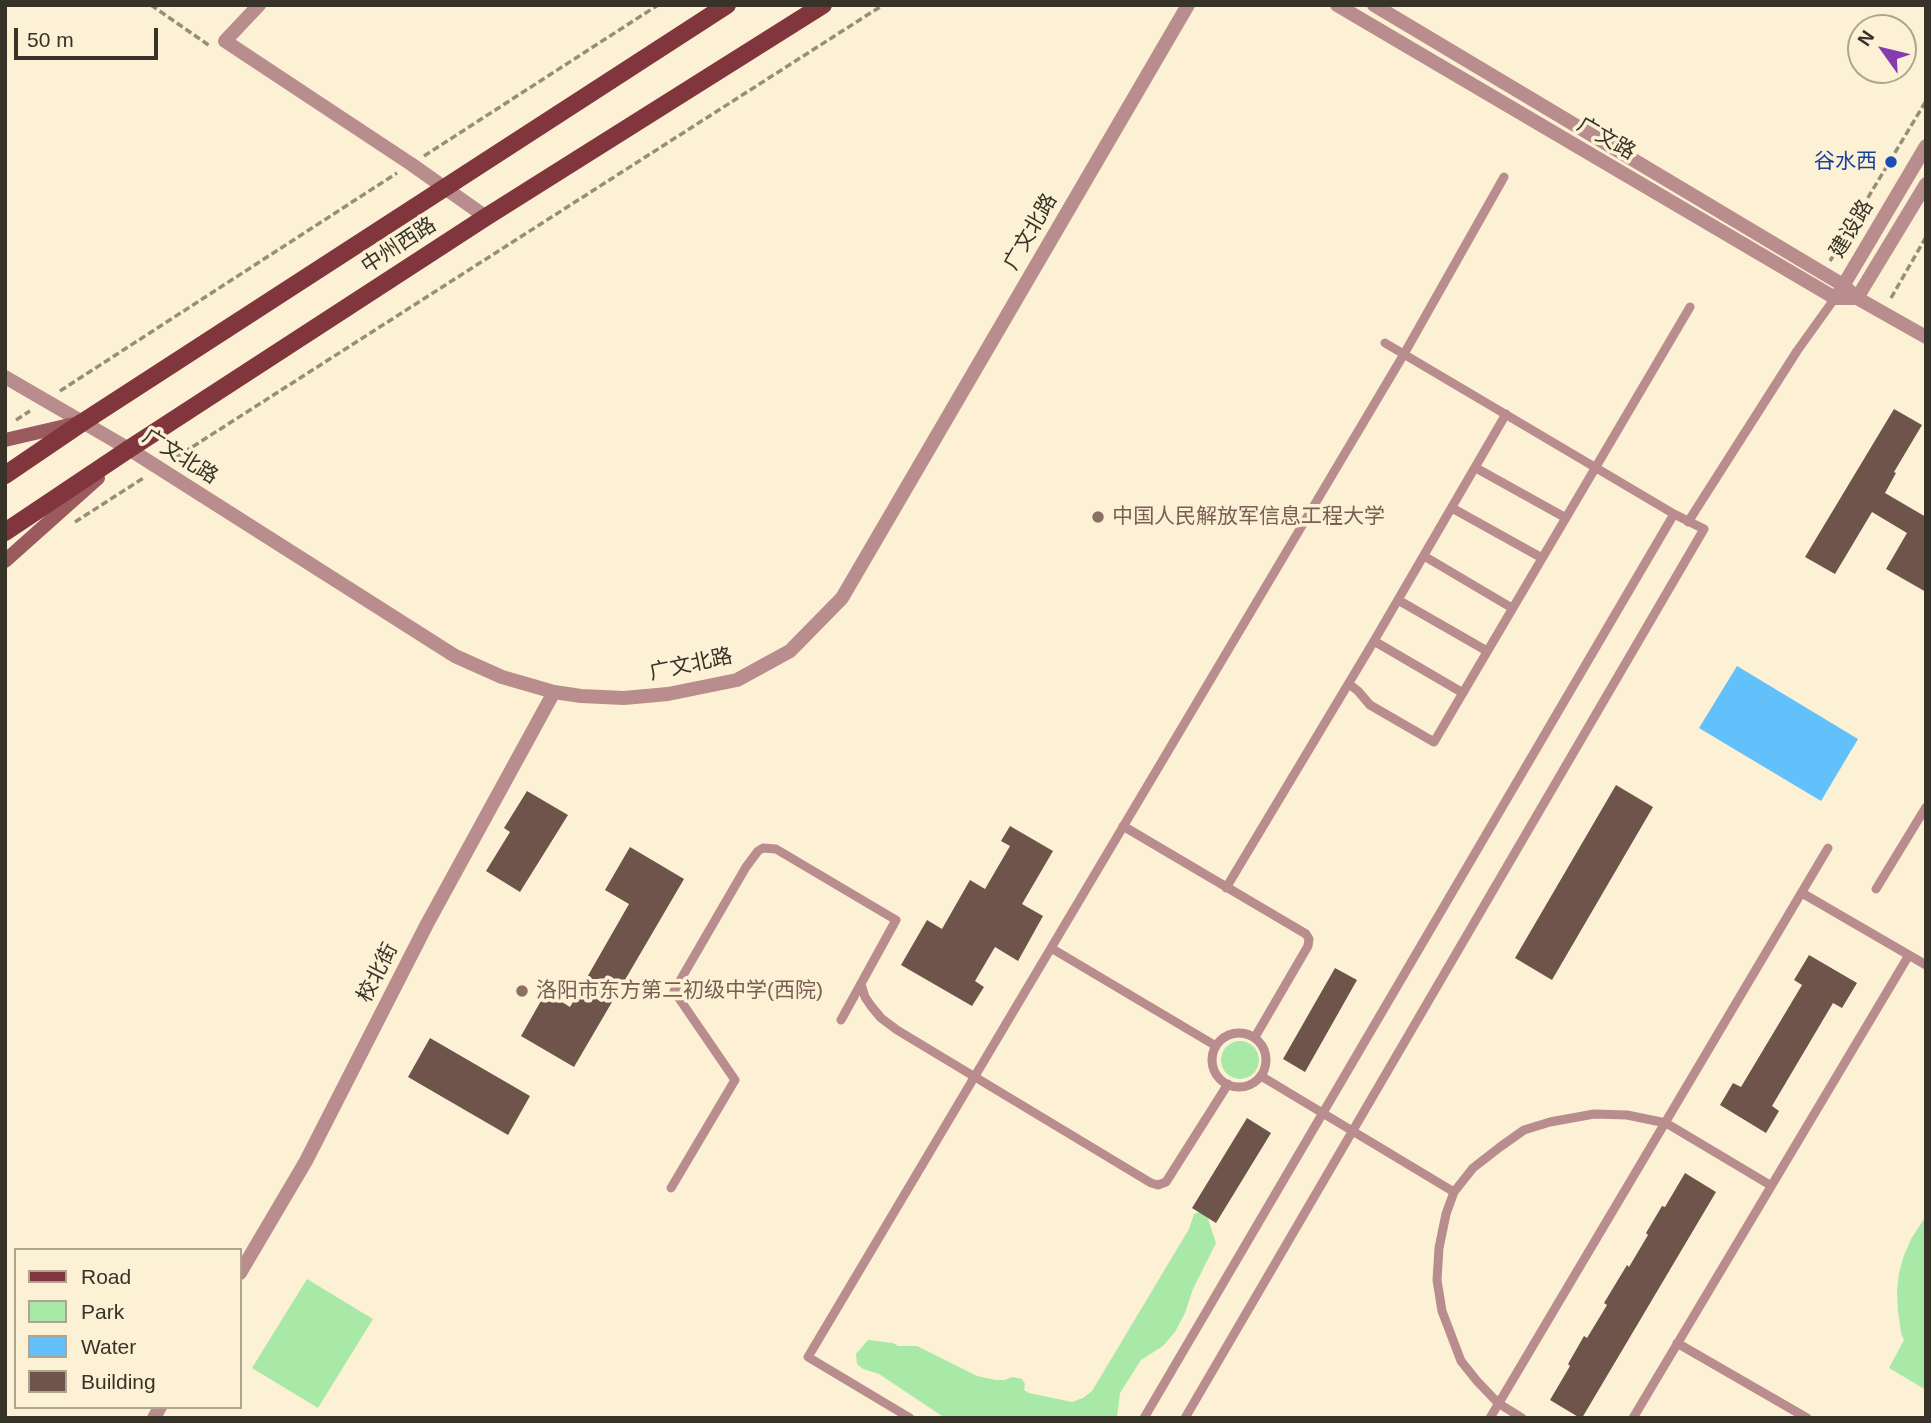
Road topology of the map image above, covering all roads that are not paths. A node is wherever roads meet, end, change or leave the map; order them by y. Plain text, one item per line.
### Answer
1 (259, 5) edge
2 (727, 5) edge
3 (823, 5) edge
4 (1188, 5) edge
5 (1337, 5) edge
6 (1374, 5) edge
7 (1926, 146) edge
8 (1504, 177) dead end
9 (1926, 184) edge
10 (443, 188) junction
11 (486, 217) junction
12 (1843, 285) junction
13 (1835, 298) junction
14 (1857, 298) junction
15 (1690, 307) dead end
16 (1926, 337) edge
17 (1385, 343) dead end
18 (1404, 354) junction
19 (5, 377) edge
20 (1506, 414) junction
21 (83, 422) junction
22 (5, 440) edge
23 (129, 449) junction
24 (1476, 468) junction
25 (1596, 468) junction
26 (5, 475) edge
27 (1452, 508) junction
28 (1674, 514) junction
29 (1566, 518) junction
30 (1688, 522) junction
31 (5, 532) edge
32 (1424, 556) junction
33 (1542, 558) junction
34 (5, 561) edge
35 (1398, 600) junction
36 (1512, 608) junction
37 (1374, 641) junction
38 (1487, 651) junction
39 (1349, 684) junction
40 (554, 692) junction
41 (1463, 693) junction
42 (1926, 807) edge
43 (1123, 826) junction
44 (1828, 848) dead end
45 (1226, 888) junction
46 (1876, 889) dead end
47 (1802, 892) junction
48 (1051, 948) junction
49 (1909, 955) junction
50 (1926, 965) edge
51 (860, 984) junction
52 (841, 1020) dead end
53 (1255, 1037) junction
54 (1216, 1046) junction
55 (974, 1076) junction
56 (1261, 1076) junction
57 (1228, 1084) junction
58 (1322, 1114) junction
59 (1666, 1123) junction
60 (1351, 1131) junction
61 (1770, 1185) junction
62 (671, 1188) dead end
63 (1454, 1192) junction
64 (242, 1270) edge
65 (1677, 1343) junction
66 (1498, 1403) junction
67 (910, 1418) edge
68 (1144, 1418) edge
69 (1185, 1418) edge
70 (1490, 1418) edge
71 (1522, 1418) edge
72 (1633, 1418) edge
73 (1807, 1418) edge

1 - 10 street
2 - 10 main road, 中州西路
3 - 11 main road, 中州西路
4 - 40 street, 广文北路
5 - 13 street, 广文路
6 - 12 street, 广文路
7 - 12 street, 建设路
8 - 18 lane
9 - 14 street, 建设路
10 - 11 street
10 - 21 main road, 中州西路
11 - 23 main road, 中州西路
12 - 13 street, 建设路
12 - 14 street, 广文路
13 - 14 street, 广文路
13 - 30 lane
14 - 16 street, 广文路
15 - 25 lane
17 - 18 lane
18 - 20 lane
18 - 43 lane
19 - 21 street, 广文北路
20 - 24 lane
20 - 25 lane
21 - 22 main road
21 - 23 street, 广文北路
21 - 26 main road, 中州西路
23 - 31 main road, 中州西路
23 - 34 main road
23 - 40 street, 广文北路
24 - 27 lane
24 - 29 lane
25 - 28 lane
25 - 29 lane
27 - 32 lane
27 - 33 lane
28 - 30 lane
28 - 58 lane
29 - 33 lane
30 - 60 lane
32 - 35 lane
32 - 36 lane
33 - 36 lane
35 - 37 lane
35 - 38 lane
36 - 38 lane
37 - 39 lane
37 - 41 lane
38 - 41 lane
39 - 41 lane
39 - 45 lane
40 - 64 street, 校北街
42 - 46 lane
43 - 45 lane
43 - 48 lane
44 - 47 lane
45 - 53 lane
47 - 49 lane
47 - 59 lane
48 - 54 lane
48 - 55 lane
49 - 50 lane
49 - 61 lane
51 - 52 lane
51 - 55 lane
51 - 62 lane
53 - 54 lane
53 - 56 lane
54 - 57 lane
55 - 57 lane
55 - 67 lane
56 - 57 lane
56 - 58 lane
58 - 60 lane
58 - 68 lane
59 - 61 lane
59 - 63 lane
59 - 66 lane
60 - 63 lane
60 - 69 lane
61 - 65 lane
63 - 66 lane
65 - 72 lane
65 - 73 lane
66 - 70 lane
66 - 71 lane

